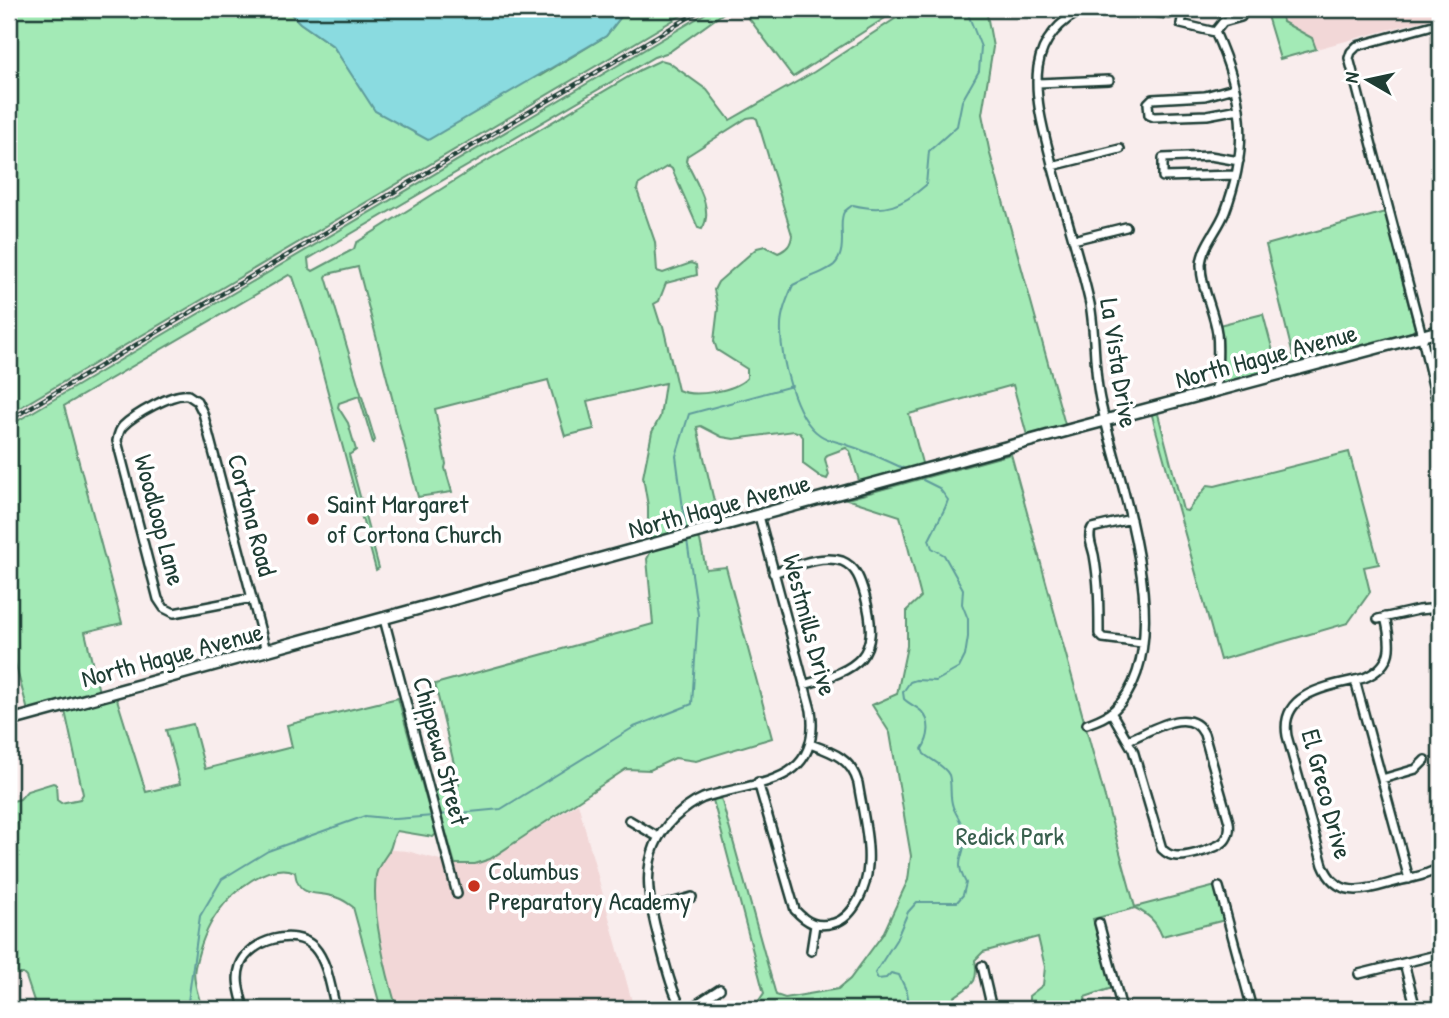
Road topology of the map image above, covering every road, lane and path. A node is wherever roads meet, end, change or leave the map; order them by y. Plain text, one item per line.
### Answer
1 (1085, 9) edge
2 (1138, 9) edge
3 (1184, 9) edge
4 (1169, 14) dead end
5 (1241, 17) dead end
6 (1440, 23) edge
7 (1215, 32) junction
8 (1109, 80) dead end
9 (1038, 83) junction
10 (1234, 88) junction
11 (1239, 108) junction
12 (1120, 149) dead end
13 (1239, 161) junction
14 (1052, 166) junction
15 (1236, 175) junction
16 (1126, 227) dead end
17 (1073, 240) junction
18 (1440, 331) edge
19 (1422, 336) junction
20 (1216, 391) junction
21 (188, 395) joint
22 (1438, 402) edge
23 (1440, 417) edge
24 (1105, 421) junction
25 (760, 516) junction
26 (1131, 519) junction
27 (773, 573) junction
28 (252, 598) junction
29 (1440, 608) edge
30 (384, 619) junction
31 (1142, 643) junction
32 (266, 651) junction
33 (1355, 680) junction
34 (804, 685) junction
35 (1111, 712) junction
36 (9, 721) edge
37 (1087, 724) dead end
38 (1128, 740) junction
39 (810, 744) junction
40 (1425, 760) dead end
41 (1382, 779) junction
42 (758, 782) junction
43 (629, 820) dead end
44 (658, 836) junction
45 (1440, 867) edge
46 (1409, 878) junction
47 (1219, 887) dead end
48 (457, 894) dead end
49 (692, 897) dead end
50 (650, 908) junction
51 (1099, 923) dead end
52 (815, 925) junction
53 (811, 951) dead end
54 (1440, 954) edge
55 (1404, 962) junction
56 (982, 965) dead end
57 (1359, 974) dead end
58 (720, 989) dead end
59 (244, 1009) edge
60 (336, 1009) edge
61 (682, 1009) edge
62 (689, 1009) edge
63 (992, 1009) edge
64 (1122, 1009) edge
65 (1252, 1009) edge
66 (1416, 1009) edge

1 - 9 street, La Vista Drive
2 - 4 street
3 - 7 street
5 - 7 street
6 - 19 street
7 - 10 street
8 - 9 street
9 - 14 street, La Vista Drive
10 - 11 street
10 - 11 street
11 - 13 street
12 - 14 street
13 - 15 street
13 - 15 street
14 - 17 street, La Vista Drive
15 - 20 street
16 - 17 street
17 - 24 street, La Vista Drive
18 - 19 main road, North Hague Avenue
19 - 20 main road, North Hague Avenue
19 - 22 street
20 - 24 main road, North Hague Avenue
21 - 28 street, Cortona Road
21 - 28 street, Woodloop Lane
22 - 23 street
24 - 25 main road, North Hague Avenue
24 - 26 street, La Vista Drive
25 - 27 street, Westmills Drive
25 - 30 main road, North Hague Avenue
26 - 31 street, La Vista Drive
26 - 31 street
27 - 34 street, Westmills Drive
27 - 34 street
28 - 32 street, Cortona Road
29 - 33 street
30 - 32 main road, North Hague Avenue
30 - 48 street, Chippewa Street
31 - 35 street, La Vista Drive
32 - 36 main road, North Hague Avenue
33 - 41 street
33 - 46 street, El Greco Drive
34 - 39 street, Westmills Drive
35 - 37 street, La Vista Drive
35 - 38 street
38 - 38 street
39 - 42 street
39 - 52 street
40 - 41 street
41 - 46 street
42 - 44 street
42 - 52 street
43 - 44 street
44 - 50 street
45 - 46 street
47 - 65 street
49 - 50 street
50 - 61 street
51 - 64 street
52 - 53 street
54 - 55 street
55 - 57 street
55 - 66 street
56 - 63 street
58 - 62 street
59 - 60 street

